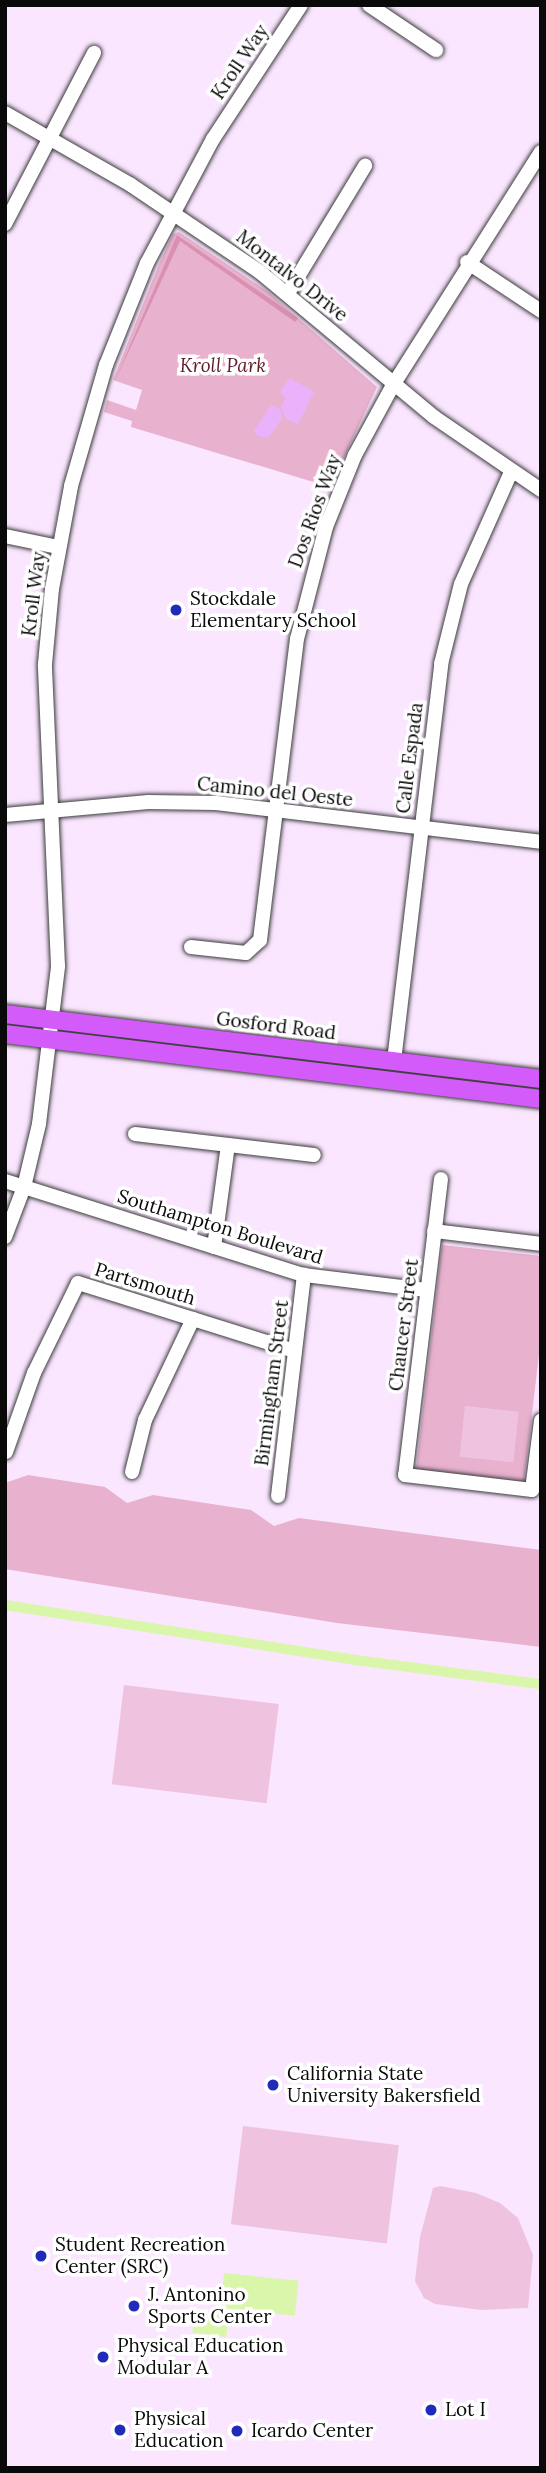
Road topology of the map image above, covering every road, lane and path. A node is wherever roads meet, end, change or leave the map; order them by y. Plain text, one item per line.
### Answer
1 (301, 5) edge
2 (369, 5) edge
3 (436, 50) dead end
4 (94, 53) dead end
5 (5, 113) edge
6 (47, 135) junction
7 (541, 152) edge
8 (365, 166) dead end
9 (172, 212) junction
10 (5, 223) edge
11 (467, 262) junction
12 (288, 293) junction
13 (541, 311) edge
14 (393, 385) junction
15 (511, 472) junction
16 (541, 490) edge
17 (5, 536) edge
18 (58, 547) junction
19 (276, 810) junction
20 (51, 811) junction
21 (5, 816) edge
22 (421, 827) junction
23 (541, 842) edge
24 (191, 947) dead end
25 (5, 1014) edge
26 (52, 1020) junction
27 (5, 1034) edge
28 (50, 1040) junction
29 (394, 1061) junction
30 (541, 1079) edge
31 (541, 1099) edge
32 (135, 1134) dead end
33 (228, 1145) junction
34 (314, 1155) dead end
35 (441, 1179) dead end
36 (5, 1181) edge
37 (24, 1187) junction
38 (435, 1231) junction
39 (5, 1237) edge
40 (541, 1244) edge
41 (214, 1247) junction
42 (304, 1275) junction
43 (427, 1290) junction
44 (193, 1319) junction
45 (295, 1351) junction
46 (541, 1421) edge
47 (6, 1452) edge
48 (132, 1472) dead end
49 (278, 1496) dead end

1 - 9 street, Kroll Way
2 - 3 street
4 - 6 street
5 - 6 street, Montalvo Drive
6 - 9 street, Montalvo Drive
6 - 10 street
7 - 11 street, Dos Rios Way
8 - 12 street
9 - 12 street, Montalvo Drive
9 - 18 street, Kroll Way
11 - 13 street
11 - 14 street, Dos Rios Way
12 - 14 street, Montalvo Drive
14 - 15 street, Montalvo Drive
14 - 19 street, Dos Rios Way
15 - 16 street, Montalvo Drive
15 - 22 street, Calle Espada
17 - 18 street
18 - 20 street, Kroll Way
19 - 20 street, Camino del Oeste
19 - 22 street, Camino del Oeste
19 - 24 street, Dos Rios Way
20 - 21 street, Camino del Oeste
20 - 26 street, Kroll Way
22 - 23 street, Camino del Oeste
22 - 29 street, Calle Espada
25 - 26 main road, Gosford Road
26 - 28 street, Kroll Way
26 - 29 main road, Gosford Road
27 - 28 main road
28 - 31 main road
28 - 37 street, Kroll Way
29 - 30 main road, Gosford Road
32 - 33 street
33 - 34 street
33 - 41 street
35 - 38 street, Chaucer Street
36 - 37 street, Southampton Boulevard
37 - 39 street, Kroll Way
37 - 41 street, Southampton Boulevard
38 - 40 street
38 - 43 street, Chaucer Street
41 - 42 street, Southampton Boulevard
42 - 43 street, Southampton Boulevard
42 - 45 street, Birmingham Street
43 - 46 street, Chaucer Street
44 - 45 street, Partsmouth
44 - 47 street, Partsmouth
44 - 48 street
45 - 49 street, Birmingham Street

